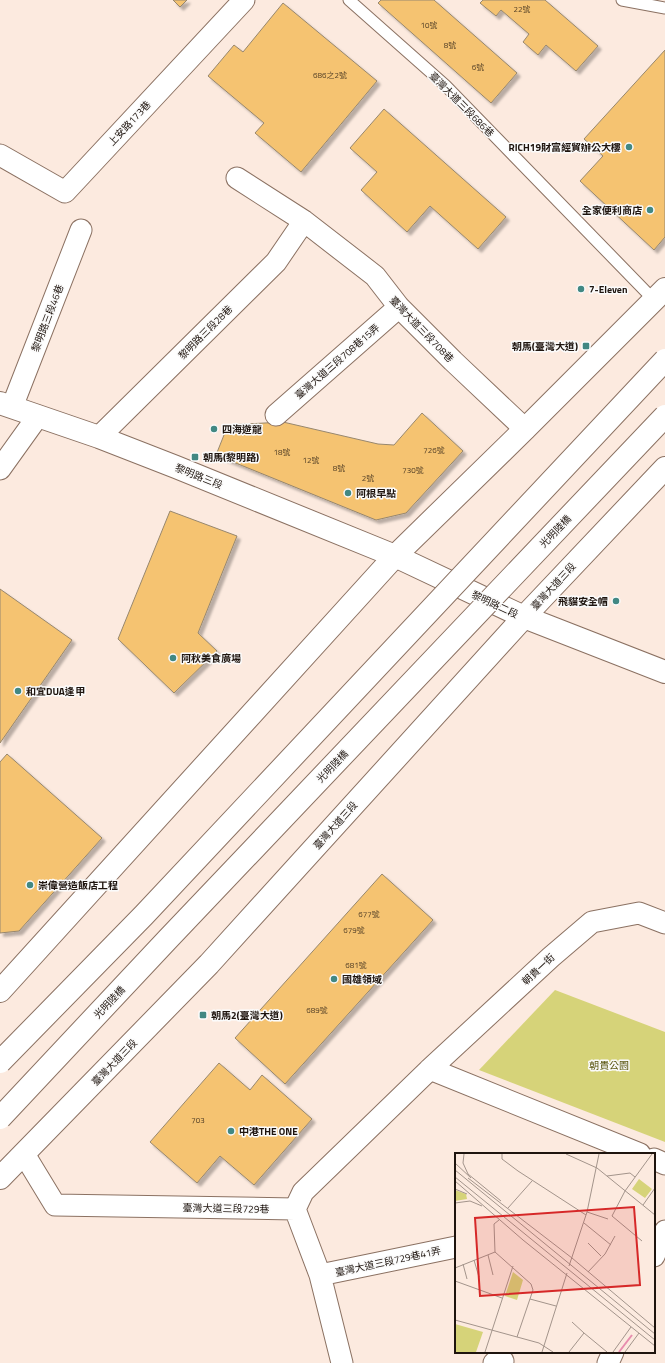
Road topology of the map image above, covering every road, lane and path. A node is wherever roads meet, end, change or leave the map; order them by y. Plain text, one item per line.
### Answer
1 (244, 0) edge
2 (349, 0) edge
3 (622, 0) edge
4 (665, 8) edge
5 (0, 155) edge
6 (236, 178) dead end
7 (304, 221) junction
8 (81, 230) dead end
9 (659, 294) edge
10 (399, 307) junction
11 (665, 360) edge
12 (6, 405) edge
13 (276, 415) dead end
14 (38, 416) junction
15 (665, 416) edge
16 (525, 429) junction
17 (99, 437) junction
18 (665, 468) edge
19 (0, 469) edge
20 (395, 556) junction
21 (524, 617) junction
22 (665, 672) edge
23 (665, 923) edge
24 (0, 991) edge
25 (0, 1062) edge
26 (430, 1069) junction
27 (0, 1118) edge
28 (638, 1153) edge
29 (24, 1154) junction
30 (655, 1160) edge
31 (665, 1164) edge
32 (0, 1178) edge
33 (296, 1209) junction
34 (665, 1231) edge
35 (455, 1247) edge
36 (655, 1254) edge
37 (320, 1276) junction
38 (613, 1353) edge
39 (342, 1363) edge
40 (608, 1363) edge

1 - 5 street, 上安路173巷
2 - 9 lane, 臺灣大道三段686巷
3 - 4 lane
6 - 7 street, 臺灣大道三段708巷
7 - 10 street, 臺灣大道三段708巷
7 - 17 street, 黎明路三段28巷
8 - 12 street, 黎明路三段46巷
9 - 16 main road
10 - 13 street, 臺灣大道三段708巷15弄
10 - 16 street, 臺灣大道三段708巷
11 - 25 main road, bridge
12 - 14 main road, 黎明路三段
14 - 17 main road, 黎明路三段
14 - 19 street
15 - 27 main road, 光明陸橋, bridge
16 - 20 main road
17 - 20 main road, 黎明路三段
18 - 21 main road, 臺灣大道三段
20 - 21 main road, 黎明路二段
20 - 24 main road
21 - 22 main road, 黎明路二段
21 - 29 main road, 臺灣大道三段
23 - 26 street, 朝貴一街
26 - 28 street
26 - 33 street, 朝貴一街
29 - 32 main road, 臺灣大道三段
29 - 33 street, 臺灣大道三段729巷
30 - 31 street
33 - 37 street
34 - 36 street
35 - 37 street, 臺灣大道三段729巷41弄
37 - 39 street
38 - 40 street

